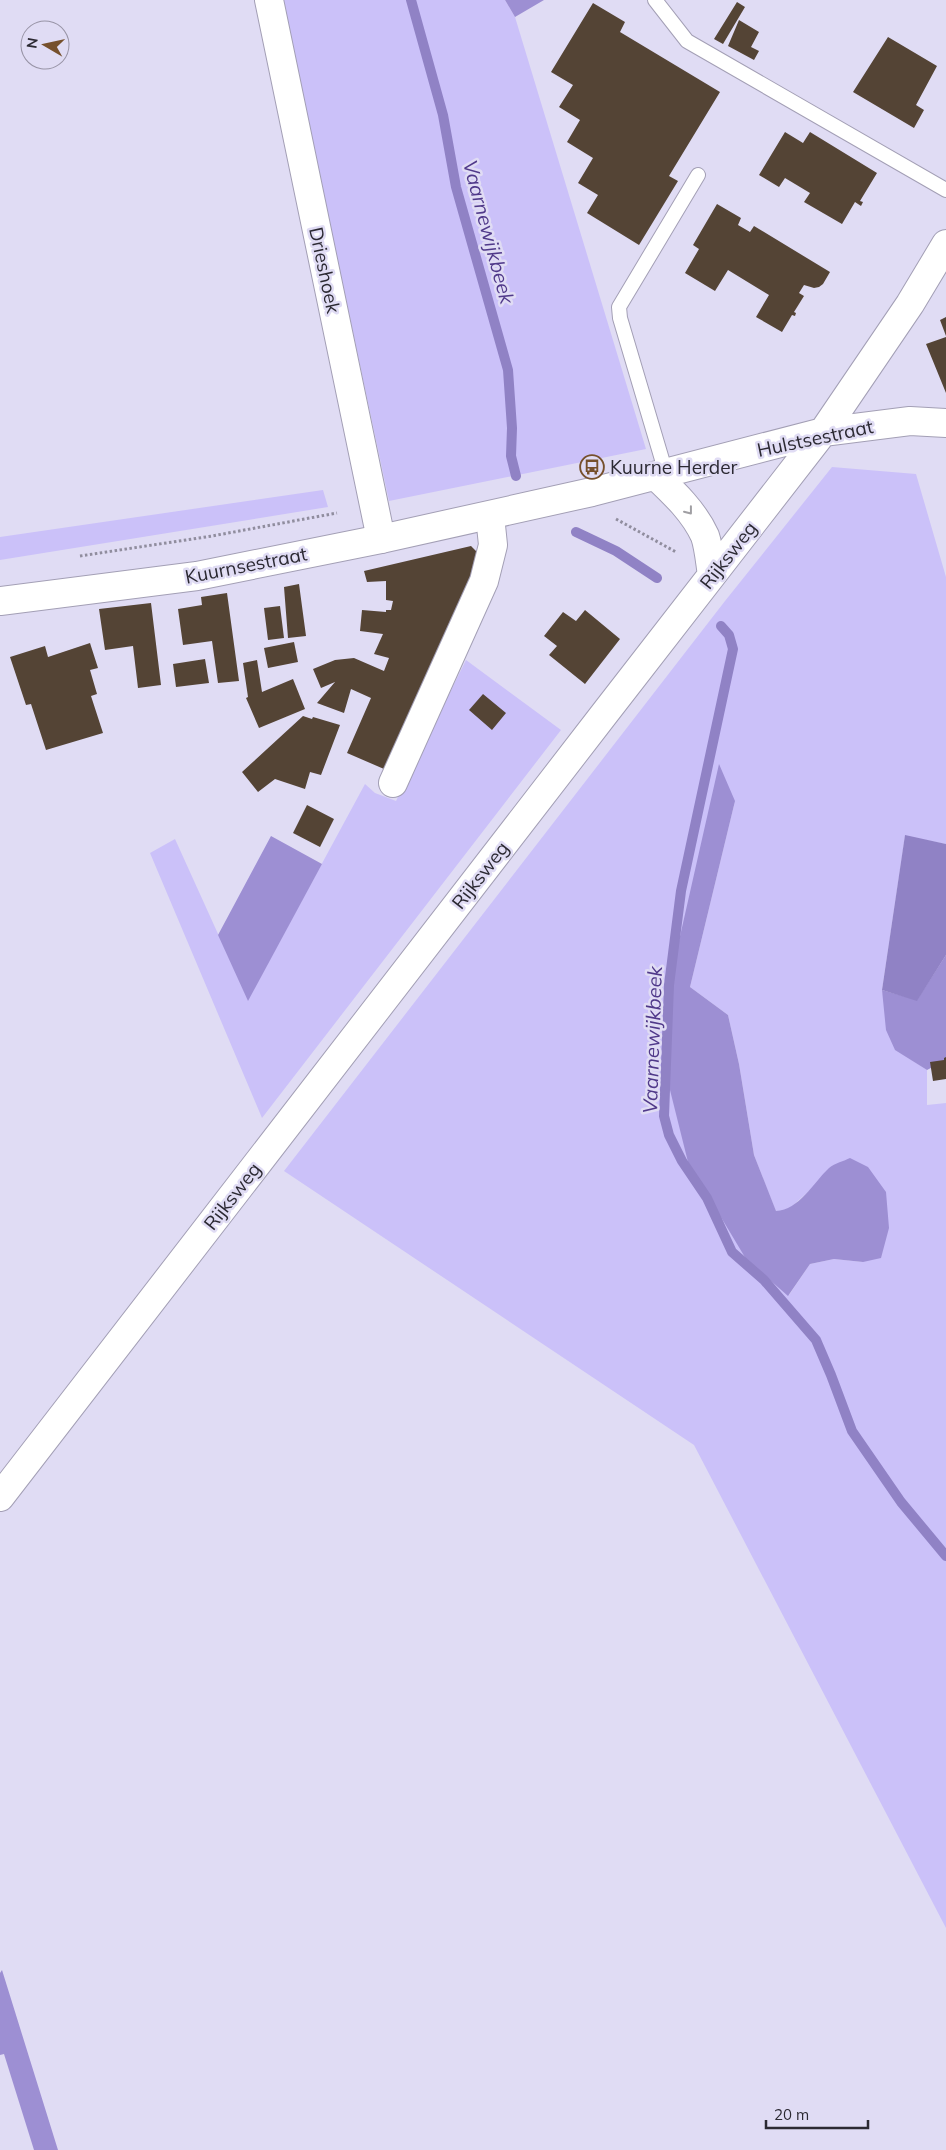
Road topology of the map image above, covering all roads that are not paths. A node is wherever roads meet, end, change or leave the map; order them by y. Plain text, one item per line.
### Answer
1 (269, 0) edge
2 (655, 0) edge
3 (698, 175) dead end
4 (946, 190) edge
5 (946, 244) edge
6 (946, 423) edge
7 (823, 432) junction
8 (661, 474) junction
9 (490, 516) junction
10 (381, 539) junction
11 (712, 575) junction
12 (0, 601) edge
13 (393, 784) dead end
14 (0, 1497) edge

1 - 10 street, Drieshoek
2 - 4 lane
3 - 8 lane
5 - 7 street, Rijksweg
6 - 7 street, Hulstsestraat
7 - 8 street, Hulstsestraat
7 - 11 street, Rijksweg
8 - 9 street, Kuurnsestraat
8 -> 11 street
9 - 10 street, Kuurnsestraat
9 - 13 street
10 - 12 street, Kuurnsestraat
11 - 14 street, Rijksweg

